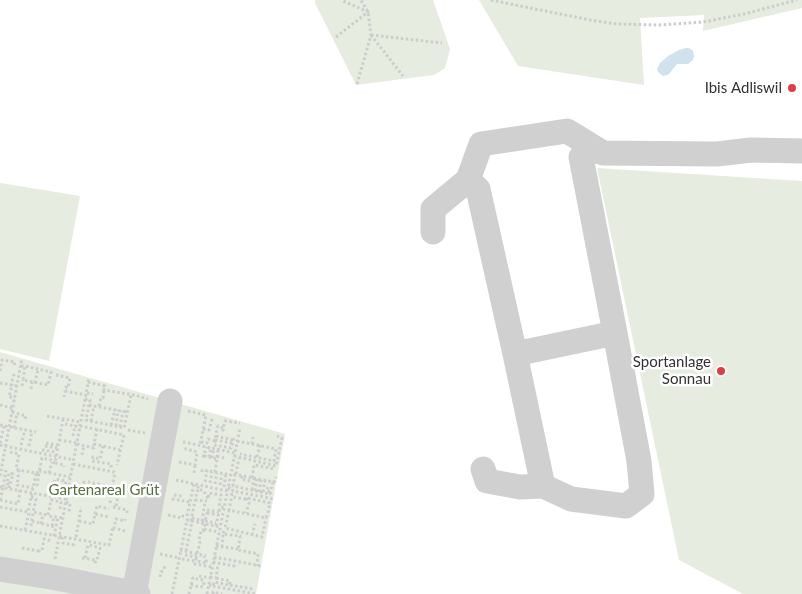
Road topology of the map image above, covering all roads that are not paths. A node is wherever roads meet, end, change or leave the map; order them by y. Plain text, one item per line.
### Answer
1 (597, 149) junction
2 (802, 152) edge
3 (468, 180) junction
4 (434, 232) dead end
5 (615, 333) junction
6 (515, 354) junction
7 (168, 405) road end
8 (483, 469) dead end
9 (543, 486) junction
10 (0, 569) edge
11 (135, 594) edge

1 - 2 lane
1 - 3 lane
1 - 5 lane
3 - 4 lane
3 - 6 lane
5 - 6 lane
5 - 9 lane
6 - 9 lane
7 - 11 lane
8 - 9 lane
10 - 11 lane

